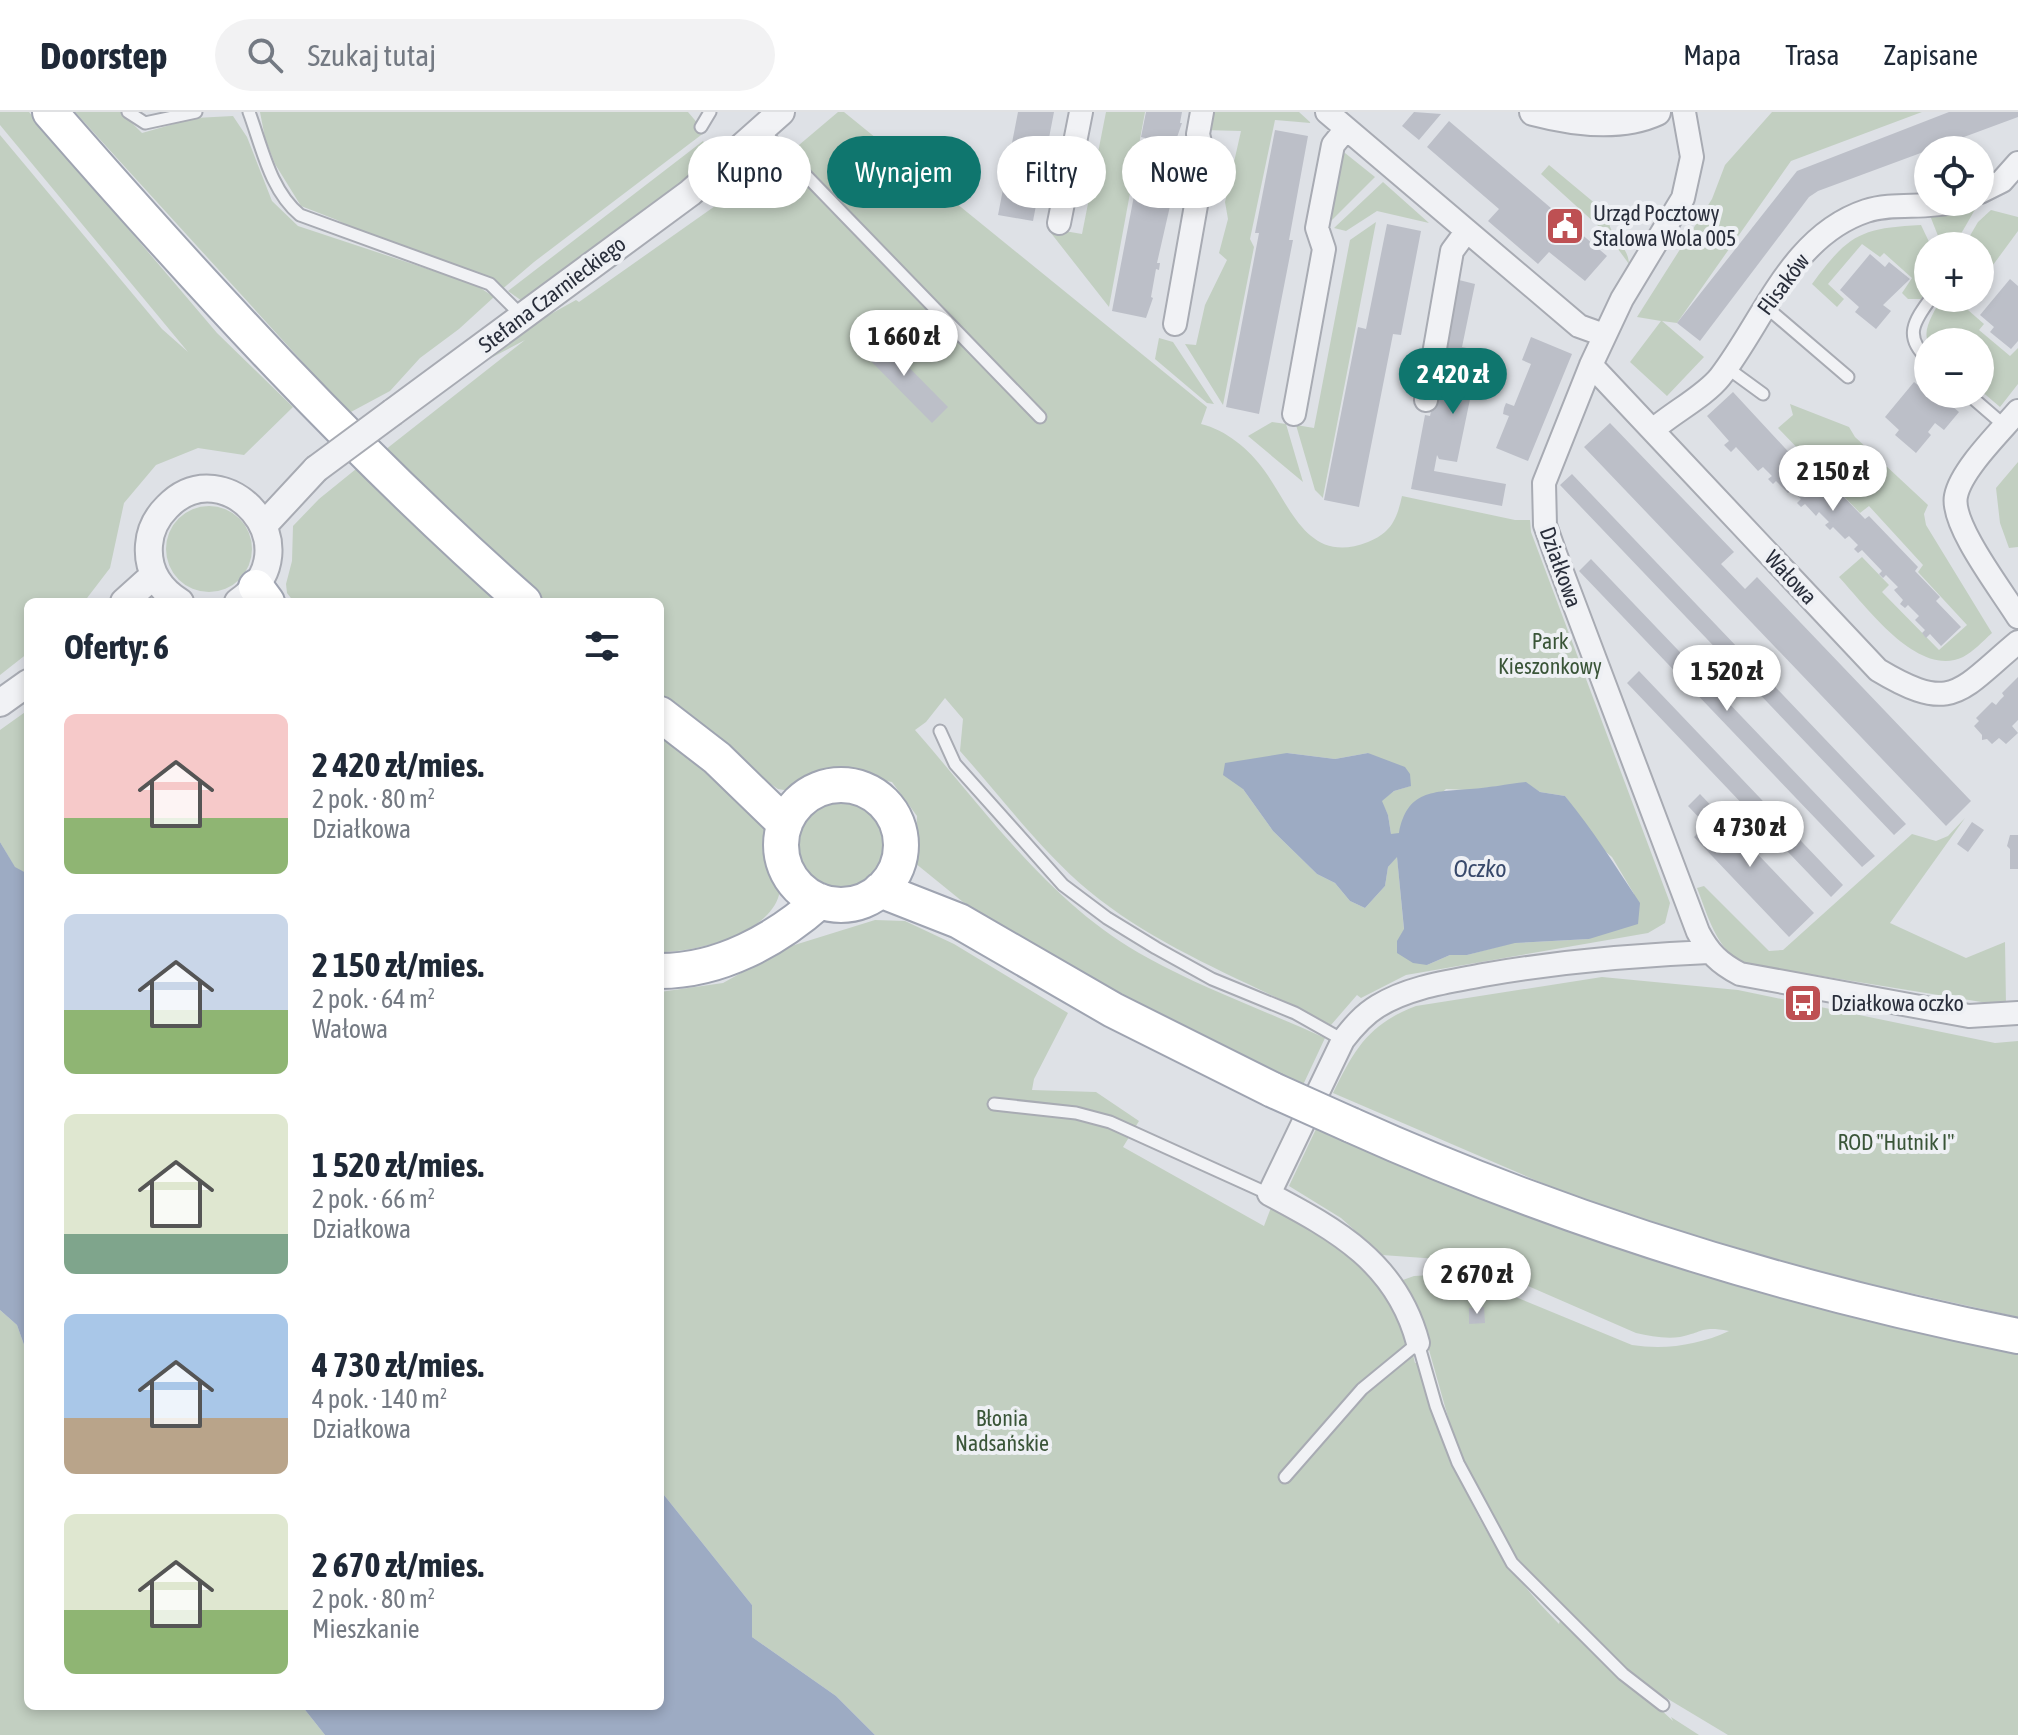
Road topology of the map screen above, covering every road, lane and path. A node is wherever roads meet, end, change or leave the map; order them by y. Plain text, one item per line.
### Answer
1 (50, 112) edge
2 (128, 112) edge
3 (196, 112) edge
4 (249, 112) edge
5 (710, 112) edge
6 (1081, 112) edge
7 (1202, 112) edge
8 (1327, 112) edge
9 (1533, 112) edge
10 (1657, 112) edge
11 (1684, 112) edge
12 (772, 121) edge
13 (701, 127) dead end
14 (1346, 129) junction
15 (2018, 163) edge
16 (1994, 185) edge
17 (1914, 206) edge
18 (1059, 223) dead end
19 (1466, 232) junction
20 (1765, 306) junction
21 (1921, 312) edge
22 (522, 316) junction
23 (1175, 324) dead end
24 (1604, 335) junction
25 (1914, 345) edge
26 (1591, 365) junction
27 (1726, 367) junction
28 (1848, 377) dead end
29 (1763, 394) dead end
30 (1426, 400) dead end
31 (1993, 408) edge
32 (1294, 414) dead end
33 (1040, 417) dead end
34 (2012, 419) edge
35 (1653, 430) junction
36 (256, 515) junction
37 (164, 593) edge
38 (254, 597) edge
39 (142, 598) edge
40 (520, 598) edge
41 (2018, 617) edge
42 (2018, 642) edge
43 (24, 686) edge
44 (0, 703) edge
45 (664, 717) edge
46 (940, 731) dead end
47 (794, 812) junction
48 (888, 878) junction
49 (807, 892) junction
50 (1709, 952) junction
51 (664, 971) edge
52 (2018, 1013) edge
53 (1343, 1040) junction
54 (994, 1104) dead end
55 (1269, 1194) junction
56 (2018, 1336) edge
57 (1418, 1343) junction
58 (1285, 1477) dead end
59 (1663, 1705) dead end

1 - 40 main road
2 - 3 lane
4 - 22 lane
5 - 13 lane
6 - 18 street
7 - 23 street
8 - 14 street
9 - 10 street
11 - 24 street, Działkowa
12 - 22 street, Stefana Czarnieckiego
12 - 33 lane
14 - 19 street
14 - 32 street
15 - 16 street
17 - 20 street, Flisaków
19 - 24 street
19 - 30 street
20 - 27 street, Flisaków
20 - 28 lane
21 - 25 lane
22 - 36 street, Stefana Czarnieckiego, bridge
24 - 26 street, Działkowa
26 - 35 street, Wałowa
26 - 50 street, Działkowa
27 - 29 lane
27 - 35 street, Flisaków
31 - 34 lane
34 - 41 street
35 - 42 street, Wałowa
36 - 37 street
36 - 38 street
37 - 39 street
43 - 44 street
45 - 47 main road
46 - 53 lane
47 - 48 main road
47 - 49 main road
48 - 49 main road
48 - 56 main road, bridge
49 - 51 main road
50 - 52 street
50 - 53 street
53 - 55 street
54 - 55 lane
55 - 57 street
57 - 58 lane
57 - 59 lane

